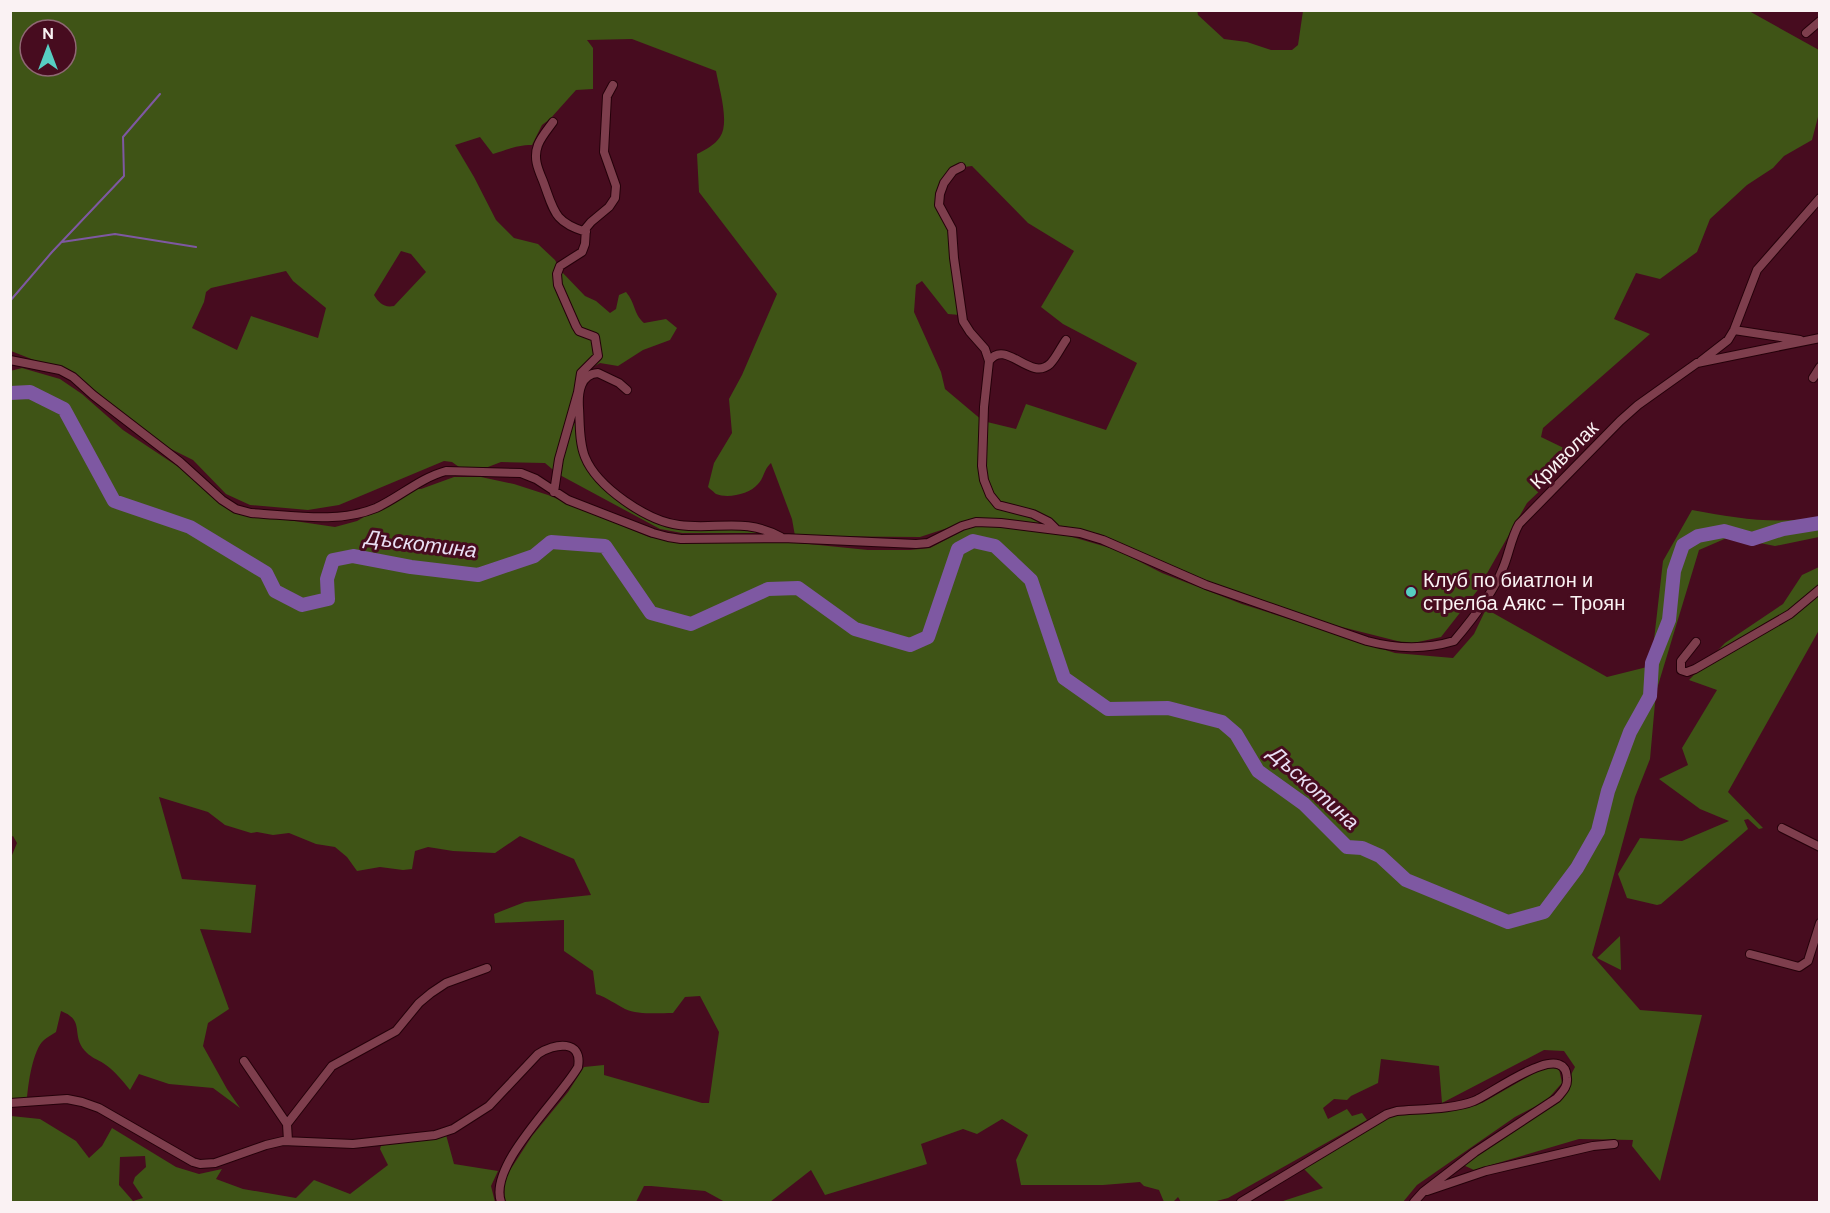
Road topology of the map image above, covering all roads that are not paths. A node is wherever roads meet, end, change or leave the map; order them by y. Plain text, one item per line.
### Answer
1 (1820, 21) edge
2 (1806, 33) dead end
3 (613, 85) dead end
4 (553, 122) dead end
5 (961, 167) dead end
6 (1820, 198) edge
7 (586, 232) junction
8 (1734, 330) junction
9 (1820, 338) edge
10 (1066, 340) dead end
11 (1806, 341) junction
12 (10, 360) edge
13 (989, 361) junction
14 (1697, 363) junction
15 (1820, 367) edge
16 (1813, 378) dead end
17 (627, 390) dead end
18 (578, 392) junction
19 (554, 492) junction
20 (1056, 529) junction
21 (783, 538) junction
22 (1820, 590) edge
23 (1696, 642) dead end
24 (1782, 828) dead end
25 (1820, 847) edge
26 (1820, 923) edge
27 (1750, 954) dead end
28 (487, 968) dead end
29 (244, 1061) dead end
30 (10, 1103) edge
31 (287, 1124) junction
32 (288, 1141) junction
33 (1614, 1144) dead end
34 (1423, 1192) junction
35 (501, 1203) edge
36 (1241, 1203) edge
37 (1414, 1203) edge

1 - 2 street
3 - 7 street
4 - 7 street
5 - 13 street
6 - 8 street
7 - 18 street
8 - 11 street
8 - 14 street
9 - 11 street, Криволак
10 - 13 street
11 - 14 street, Криволак
12 - 19 street, Криволак
13 - 20 street
14 - 20 street, Криволак
15 - 16 street
17 - 18 street
18 - 19 street
18 - 21 street
19 - 21 street, Криволак
20 - 21 street, Криволак
22 - 23 street
24 - 25 street
26 - 27 street
28 - 31 street
29 - 31 street
30 - 32 street
31 - 32 street
32 - 35 street
33 - 34 street
34 - 36 street
34 - 37 street

